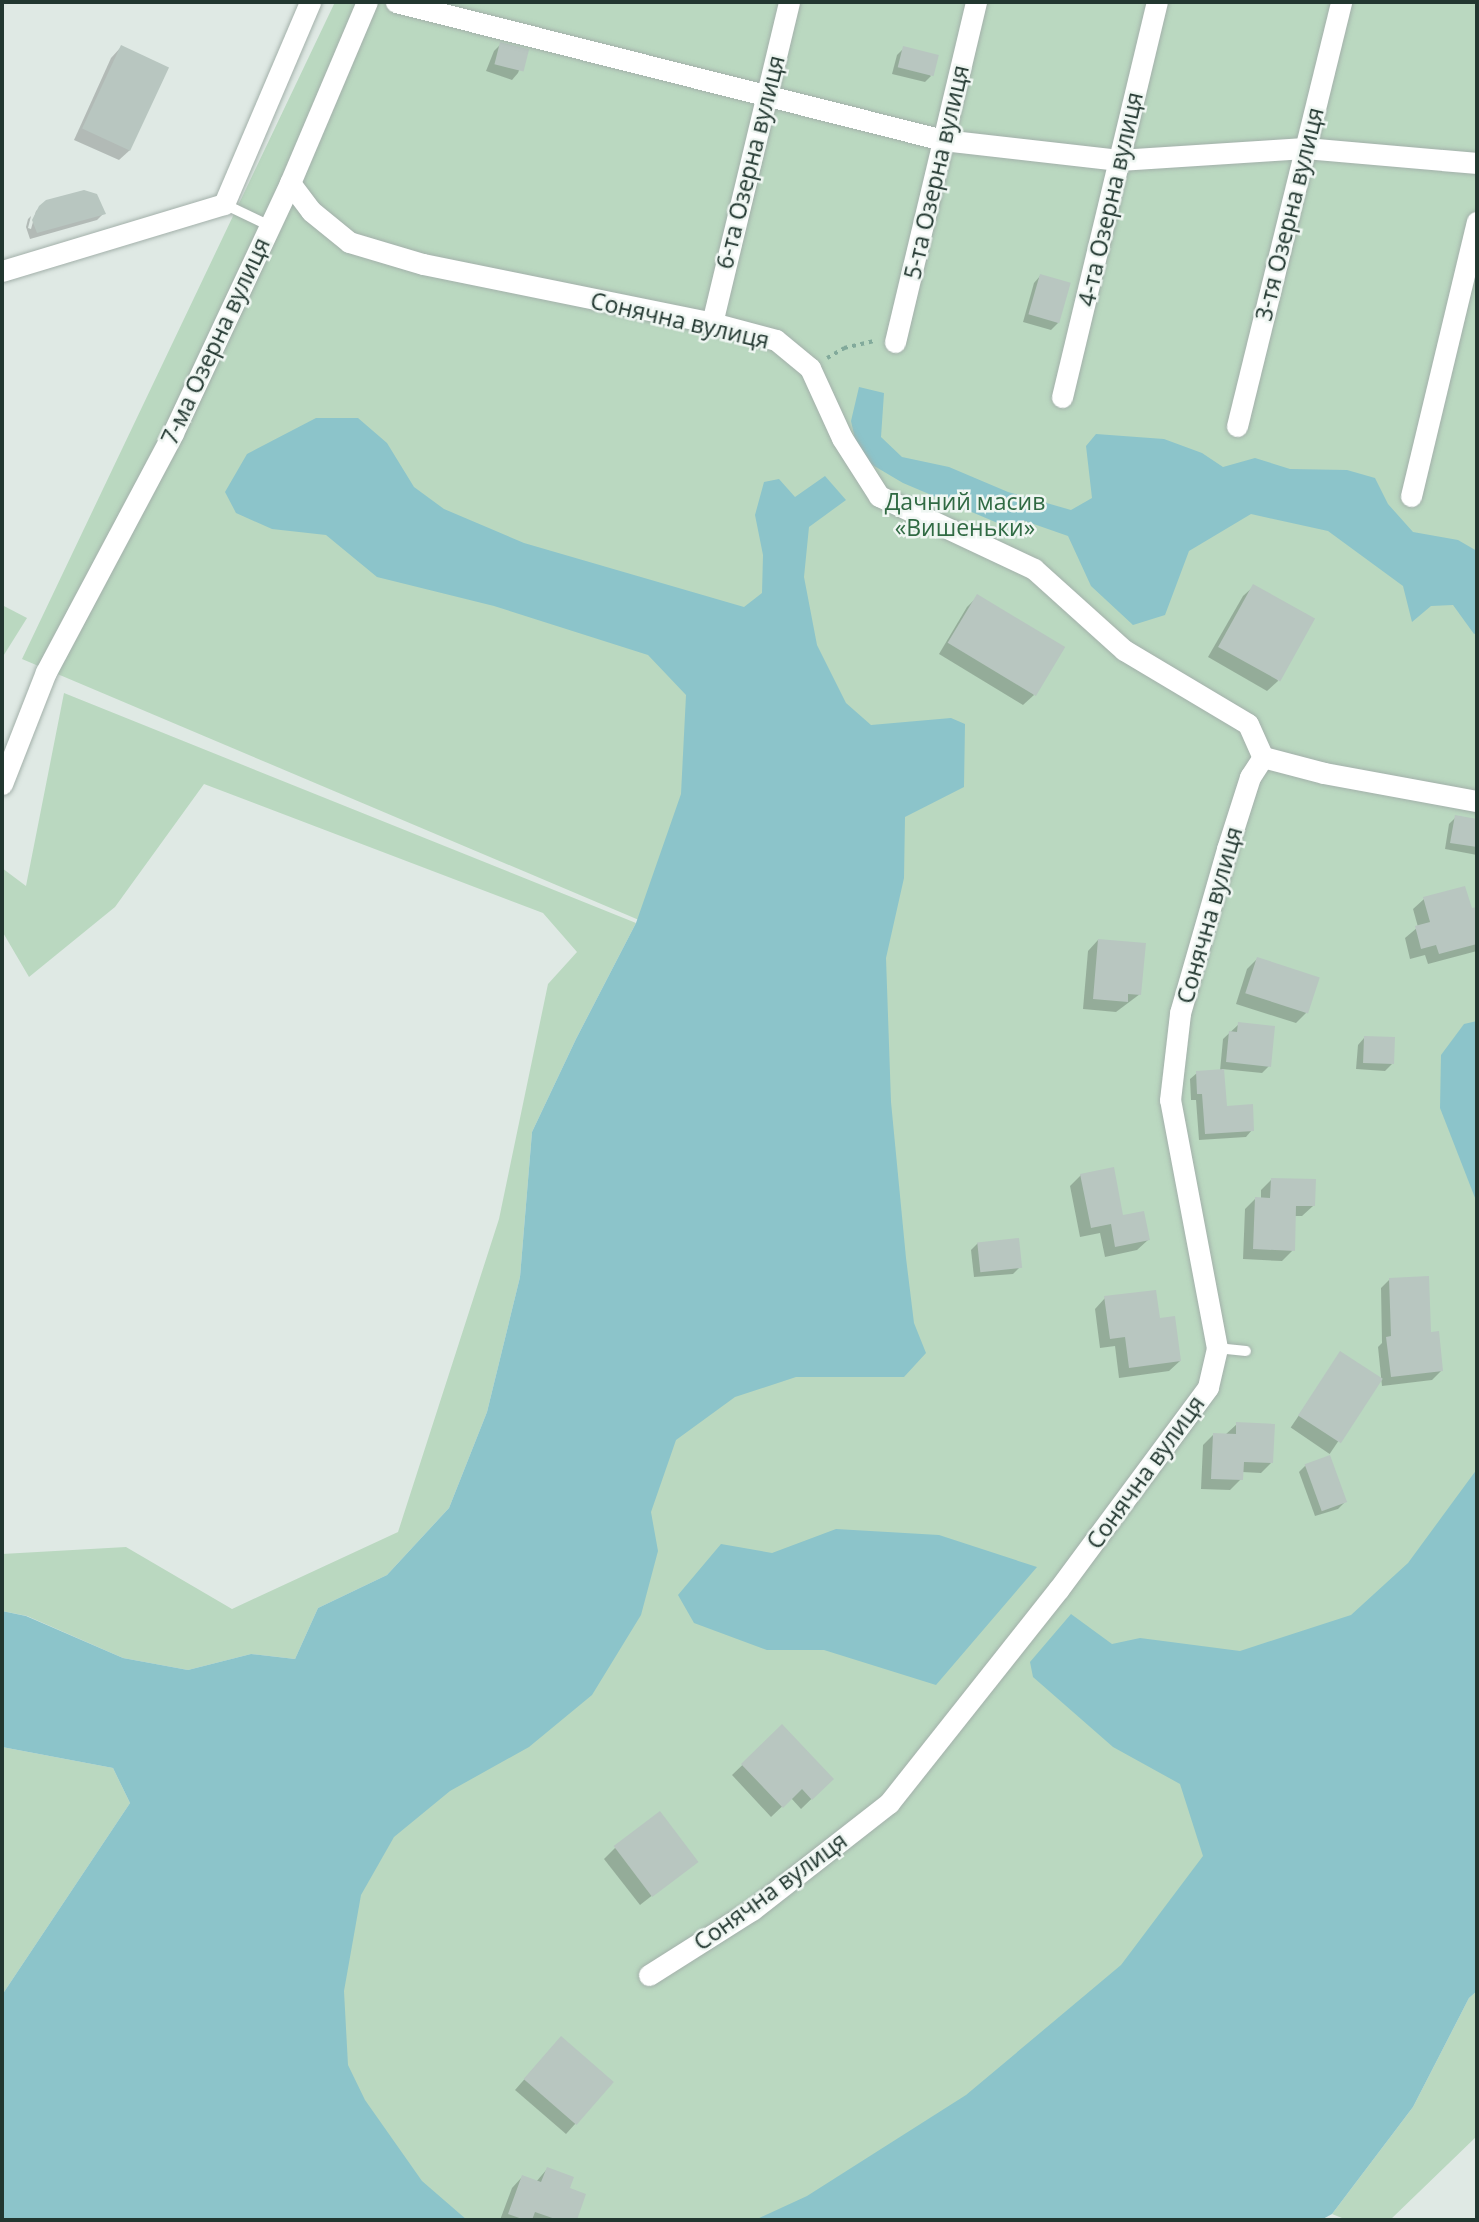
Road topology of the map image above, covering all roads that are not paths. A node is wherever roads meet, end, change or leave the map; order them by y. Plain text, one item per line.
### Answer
1 (310, 2) edge
2 (367, 2) edge
3 (396, 2) edge
4 (789, 2) edge
5 (976, 2) edge
6 (1157, 2) edge
7 (1341, 2) edge
8 (767, 94) junction
9 (943, 140) junction
10 (1305, 148) junction
11 (1119, 160) junction
12 (1477, 163) edge
13 (290, 183) junction
14 (224, 204) junction
15 (1477, 222) edge
16 (270, 226) junction
17 (2, 271) edge
18 (712, 323) junction
19 (895, 342) road end
20 (1062, 397) dead end
21 (1237, 426) dead end
22 (1411, 496) dead end
23 (1263, 757) junction
24 (2, 784) edge
25 (1477, 800) edge
26 (1217, 1348) junction
27 (1245, 1352) dead end
28 (649, 1975) dead end

1 - 14 street
2 - 13 street, 7-ма Озерна вулиця
3 - 8 street
4 - 8 street, 6-та Озерна вулиця
5 - 9 street, 5-та Озерна вулиця
6 - 11 street, 4-та Озерна вулиця
7 - 10 street, 3-тя Озерна вулиця
8 - 9 street
8 - 18 street, 6-та Озерна вулиця
9 - 11 street
9 - 19 street, 5-та Озерна вулиця
10 - 11 street
10 - 12 street
10 - 21 street, 3-тя Озерна вулиця
11 - 20 street, 4-та Озерна вулиця
13 - 16 street, 7-ма Озерна вулиця
13 - 18 street, Сонячна вулиця
14 - 16 lane
14 - 17 street
15 - 22 street
16 - 24 street, 7-ма Озерна вулиця
18 - 23 street, Сонячна вулиця
23 - 25 street
23 - 26 street, Сонячна вулиця
26 - 27 lane
26 - 28 street, Сонячна вулиця

